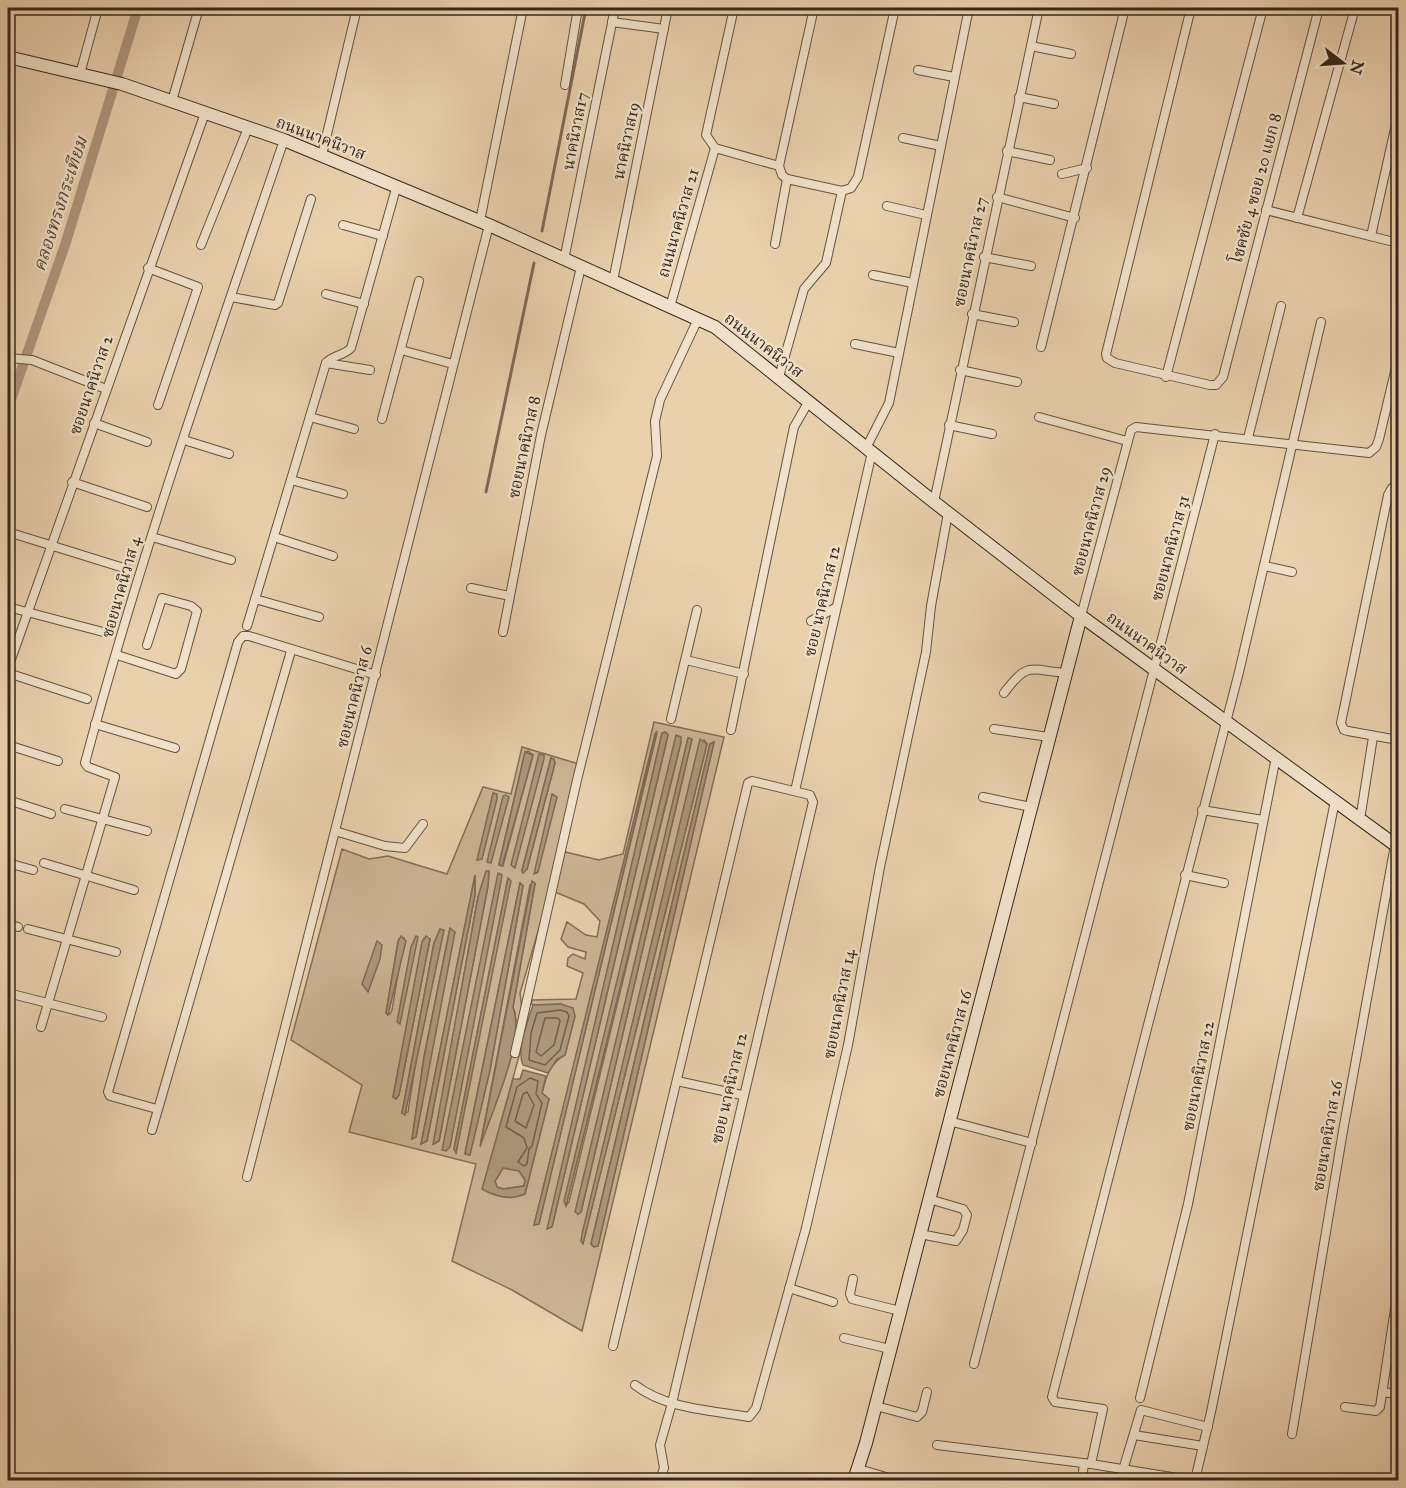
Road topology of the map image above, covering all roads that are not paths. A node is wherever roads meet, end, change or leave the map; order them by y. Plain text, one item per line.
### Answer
1 (98, 8) edge
2 (199, 8) edge
3 (357, 8) edge
4 (523, 8) edge
5 (579, 8) edge
6 (615, 8) edge
7 (668, 8) edge
8 (734, 8) edge
9 (814, 8) edge
10 (895, 8) edge
11 (953, 8) edge
12 (1039, 8) edge
13 (1125, 8) edge
14 (1191, 8) edge
15 (1263, 8) edge
16 (1319, 8) edge
17 (1355, 8) edge
18 (969, 9) edge
19 (612, 22) junction
20 (664, 29) junction
21 (1031, 46) junction
22 (1071, 54) dead end
23 (8, 57) edge
24 (918, 70) dead end
25 (80, 74) junction
26 (954, 77) junction
27 (565, 85) dead end
28 (1019, 97) junction
29 (172, 101) junction
30 (1054, 104) dead end
31 (205, 112) junction
32 (1398, 116) edge
33 (248, 128) junction
34 (903, 138) dead end
35 (284, 140) junction
36 (940, 146) junction
37 (715, 148) junction
38 (1007, 151) junction
39 (322, 155) junction
40 (1050, 160) dead end
41 (779, 166) junction
42 (1087, 168) junction
43 (1062, 174) dead end
44 (787, 179) junction
45 (397, 185) junction
46 (842, 190) junction
47 (997, 197) junction
48 (311, 199) dead end
49 (887, 206) dead end
50 (1266, 210) junction
51 (927, 215) junction
52 (1297, 218) junction
53 (1075, 219) junction
54 (485, 223) junction
55 (343, 225) dead end
56 (383, 236) junction
57 (1371, 236) junction
58 (1398, 243) edge
59 (775, 244) dead end
60 (201, 245) dead end
61 (984, 257) junction
62 (564, 260) junction
63 (1031, 266) dead end
64 (580, 267) junction
65 (148, 268) junction
66 (873, 275) dead end
67 (419, 281) dead end
68 (612, 281) junction
69 (913, 283) junction
70 (326, 294) dead end
71 (231, 297) junction
72 (364, 304) junction
73 (1281, 306) dead end
74 (670, 307) junction
75 (972, 314) junction
76 (698, 319) junction
77 (1014, 322) dead end
78 (1321, 322) dead end
79 (855, 344) dead end
80 (1041, 347) dead end
81 (401, 350) junction
82 (899, 353) junction
83 (8, 358) edge
84 (1398, 360) edge
85 (326, 363) junction
86 (453, 364) junction
87 (370, 370) dead end
88 (960, 370) junction
89 (779, 377) junction
90 (1166, 377) junction
91 (1017, 382) dead end
92 (106, 389) junction
93 (809, 401) junction
94 (158, 405) dead end
95 (310, 417) junction
96 (1039, 417) dead end
97 (382, 419) dead end
98 (94, 423) junction
99 (949, 425) junction
100 (354, 429) dead end
101 (1215, 434) junction
102 (992, 435) dead end
103 (1128, 437) junction
104 (1248, 438) junction
105 (184, 440) junction
106 (147, 442) dead end
107 (1294, 443) junction
108 (869, 450) junction
109 (229, 454) dead end
110 (291, 480) junction
111 (72, 482) junction
112 (1398, 486) edge
113 (343, 494) dead end
114 (934, 502) junction
115 (147, 507) dead end
116 (948, 513) junction
117 (8, 532) edge
118 (152, 537) junction
119 (274, 537) junction
120 (51, 543) junction
121 (333, 556) dead end
122 (231, 560) dead end
123 (1265, 566) junction
124 (127, 569) dead end
125 (1292, 572) dead end
126 (471, 588) dead end
127 (510, 596) junction
128 (255, 598) junction
129 (8, 607) edge
130 (835, 608) junction
131 (697, 610) dead end
132 (26, 613) junction
133 (1081, 616) junction
134 (319, 617) dead end
135 (811, 621) dead end
136 (247, 626) dead end
137 (503, 632) dead end
138 (107, 633) dead end
139 (147, 645) dead end
140 (291, 651) junction
141 (117, 655) junction
142 (686, 660) junction
143 (8, 668) edge
144 (1153, 668) junction
145 (8, 673) edge
146 (1066, 673) junction
147 (744, 674) junction
148 (376, 675) junction
149 (1004, 693) dead end
150 (87, 699) dead end
151 (671, 719) dead end
152 (1226, 721) junction
153 (95, 724) junction
154 (994, 729) dead end
155 (731, 730) dead end
156 (1049, 737) junction
157 (1373, 737) junction
158 (1398, 740) edge
159 (8, 745) edge
160 (175, 748) dead end
161 (1276, 758) junction
162 (58, 760) dead end
163 (795, 792) junction
164 (983, 797) dead end
165 (8, 800) edge
166 (1335, 801) junction
167 (1031, 807) junction
168 (65, 809) dead end
169 (1202, 810) junction
170 (51, 814) dead end
171 (103, 819) junction
172 (1263, 820) junction
173 (1360, 820) junction
174 (423, 824) dead end
175 (147, 831) dead end
176 (335, 831) junction
177 (1397, 846) edge
178 (8, 863) edge
179 (44, 863) dead end
180 (33, 870) dead end
181 (1185, 875) junction
182 (86, 876) junction
183 (1224, 883) dead end
184 (134, 890) dead end
185 (8, 924) edge
186 (18, 927) dead end
187 (28, 929) dead end
188 (69, 938) junction
189 (116, 952) dead end
190 (8, 993) edge
191 (47, 1004) junction
192 (102, 1017) dead end
193 (41, 1027) dead end
194 (515, 1053) dead end
195 (677, 1081) junction
196 (742, 1095) junction
197 (158, 1109) junction
198 (949, 1121) junction
199 (152, 1130) dead end
200 (1032, 1143) junction
201 (247, 1177) dead end
202 (929, 1199) junction
203 (1398, 1217) edge
204 (1398, 1229) edge
205 (920, 1234) junction
206 (853, 1279) dead end
207 (789, 1288) junction
208 (1398, 1289) edge
209 (833, 1302) dead end
210 (900, 1311) junction
211 (1396, 1323) edge
212 (844, 1338) dead end
213 (613, 1346) dead end
214 (890, 1349) junction
215 (974, 1364) dead end
216 (635, 1385) dead end
217 (927, 1392) dead end
218 (1382, 1392) junction
219 (1398, 1394) edge
220 (1140, 1398) dead end
221 (672, 1403) junction
222 (876, 1406) junction
223 (1345, 1407) dead end
224 (1208, 1427) junction
225 (1292, 1434) dead end
226 (1134, 1435) junction
227 (937, 1445) dead end
228 (1203, 1446) junction
229 (1088, 1464) junction
230 (1124, 1470) junction
231 (857, 1475) edge
232 (660, 1480) edge
233 (896, 1480) edge
234 (1082, 1480) edge
235 (1190, 1480) edge
236 (1195, 1480) edge

1 - 25 street
2 - 29 street
3 - 39 street
4 - 54 street, ซอยนาคนิวาส 6
5 - 27 street
6 - 19 street, นาคนิวาส17
7 - 20 street, นาคนิวาส19
8 - 37 street
9 - 41 street
10 - 46 street
11 - 18 street
12 - 21 street, ซอยนาคนิวาส 27
13 - 42 street
14 - 90 street
15 - 90 street
16 - 50 street, โชคชัย 4 ซอย 20 แยก 8
17 - 52 street
18 - 26 street, ซอย นาคนิวาส 12
19 - 20 street
19 - 62 street, นาคนิวาส17
20 - 68 street, นาคนิวาส19
21 - 22 street
21 - 28 street, ซอยนาคนิวาส 27
23 - 25 main road, ถนนนาคนิวาส
24 - 26 street
25 - 29 main road, ถนนนาคนิวาส
26 - 36 street, ซอย นาคนิวาส 12
28 - 30 street
28 - 38 street, ซอยนาคนิวาส 27
29 - 31 main road, ถนนนาคนิวาส
31 - 33 main road, ถนนนาคนิวาส
31 - 65 street, ซอยนาคนิวาส 2
32 - 57 street
33 - 35 main road, ถนนนาคนิวาส
33 - 60 street
34 - 36 street
35 - 39 main road, ถนนนาคนิวาส
35 - 71 street, ซอยนาคนิวาส 4
36 - 51 street, ซอย นาคนิวาส 12
37 - 41 street
37 - 74 street, ถนนนาคนิวาส 21
38 - 40 street
38 - 47 street, ซอยนาคนิวาส 27
39 - 45 main road, ถนนนาคนิวาส
41 - 44 street
42 - 43 street
42 - 53 street
44 - 46 street
44 - 59 street
45 - 54 main road, ถนนนาคนิวาส
45 - 56 street
46 - 89 street
47 - 53 street
47 - 61 street, ซอยนาคนิวาส 27
48 - 71 street
49 - 51 street
50 - 52 street
50 - 90 street, โชคชัย 4 ซอย 20 แยก 8
51 - 69 street, ซอย นาคนิวาส 12
52 - 57 street
53 - 80 street
54 - 62 main road, ถนนนาคนิวาส
54 - 86 street, ซอยนาคนิวาส 6
55 - 56 street
56 - 72 street
57 - 58 street
61 - 63 street
61 - 75 street, ซอยนาคนิวาส 27
62 - 64 main road, ถนนนาคนิวาส
64 - 68 main road, ถนนนาคนิวาส
64 - 127 street, ซอยนาคนิวาส 8
65 - 92 street, ซอยนาคนิวาส 2
65 - 94 street
66 - 69 street
67 - 81 street
68 - 74 main road, ถนนนาคนิวาส
69 - 82 street, ซอย นาคนิวาส 12
70 - 72 street
71 - 105 street, ซอยนาคนิวาส 4
72 - 85 street
73 - 104 street
74 - 76 main road, ถนนนาคนิวาส
75 - 77 street
75 - 88 street, ซอยนาคนิวาส 27
76 - 89 main road, ถนนนาคนิวาส
76 - 194 street
78 - 107 street
79 - 82 street
81 - 86 street
81 - 97 street
82 - 108 street, ซอย นาคนิวาส 12
83 - 92 street
84 - 107 street
85 - 87 street
85 - 95 street
86 - 148 street, ซอยนาคนิวาส 6
88 - 91 street
88 - 99 street, ซอยนาคนิวาส 27
89 - 93 main road, ถนนนาคนิวาส
92 - 98 street, ซอยนาคนิวาส 2
93 - 108 main road, ถนนนาคนิวาส
93 - 147 street
95 - 100 street
95 - 110 street
96 - 103 street
98 - 106 street
98 - 111 street, ซอยนาคนิวาส 2
99 - 102 street
99 - 114 street, ซอยนาคนิวาส 27
101 - 103 street
101 - 104 street
101 - 144 street, ซอยนาคนิวาส 31
103 - 133 street, ซอยนาคนิวาส 29
104 - 107 street
105 - 109 street
105 - 118 street, ซอยนาคนิวาส 4
107 - 123 street
108 - 114 main road, ถนนนาคนิวาส
108 - 130 street, ซอย นาคนิวาส 12
110 - 113 street
110 - 119 street
111 - 115 street
111 - 120 street, ซอยนาคนิวาส 2
112 - 157 street
114 - 116 main road, ถนนนาคนิวาส
116 - 133 main road, ถนนนาคนิวาส
116 - 207 street, ซอยนาคนิวาส 14
117 - 120 street
118 - 122 street
118 - 141 street, ซอยนาคนิวาส 4
119 - 121 street
119 - 128 street
120 - 124 street
120 - 132 street, ซอยนาคนิวาส 2
123 - 125 street
123 - 152 street
126 - 127 street
127 - 137 street, ซอยนาคนิวาส 8
128 - 134 street
128 - 136 street
129 - 132 street
130 - 135 street
130 - 163 street, ซอย นาคนิวาส 12
131 - 142 street
132 - 138 street
132 - 143 street, ซอยนาคนิวาส 2
133 - 144 main road, ถนนนาคนิวาส
133 - 146 main road, ซอยนาคนิวาส 16
139 - 141 street
140 - 148 street
140 - 197 street
140 - 197 street
141 - 153 street, ซอยนาคนิวาส 4
142 - 147 street
142 - 151 street
144 - 152 main road, ถนนนาคนิวาส
144 - 200 street, ซอยนาคนิวาส 31
145 - 150 street
146 - 149 street
146 - 156 main road, ซอยนาคนิวาส 16
147 - 155 street
148 - 176 street, ซอยนาคนิวาส 6
152 - 161 main road, ถนนนาคนิวาส
152 - 169 street
153 - 160 street
153 - 171 street, ซอยนาคนิวาส 4
154 - 156 street
156 - 167 main road, ซอยนาคนิวาส 16
157 - 158 street
157 - 173 street
159 - 162 street
161 - 166 main road, ถนนนาคนิวาส
161 - 172 street, ซอยนาคนิวาส 22
163 - 195 street
163 - 196 street, ซอย นาคนิวาส 12
164 - 167 street
165 - 170 street
166 - 173 main road, ถนนนาคนิวาส
166 - 224 street
167 - 198 main road, ซอยนาคนิวาส 16
168 - 171 street
169 - 172 street
169 - 181 street
171 - 175 street
171 - 182 street, ซอยนาคนิวาส 4
172 - 220 street, ซอยนาคนิวาส 22
173 - 177 main road, ถนนนาคนิวาส
174 - 176 street
176 - 201 street, ซอยนาคนิวาส 6
177 - 225 street, ซอยนาคนิวาส 26
178 - 180 street
179 - 182 street
181 - 183 street
181 - 229 street
182 - 184 street
182 - 188 street, ซอยนาคนิวาส 4
185 - 186 street
187 - 188 street
188 - 189 street
188 - 191 street, ซอยนาคนิวาส 4
190 - 191 street
191 - 192 street
191 - 193 street, ซอยนาคนิวาส 4
195 - 196 street
195 - 213 street
196 - 221 street, ซอย นาคนิวาส 12
197 - 199 street
198 - 200 street
198 - 202 main road, ซอยนาคนิวาส 16
200 - 215 street, ซอยนาคนิวาส 31
202 - 205 main road, ซอยนาคนิวาส 16
202 - 205 street
203 - 204 street
205 - 210 main road, ซอยนาคนิวาส 16
206 - 210 street
207 - 209 street
207 - 221 street, ซอยนาคนิวาส 14
208 - 211 street
210 - 214 main road, ซอยนาคนิวาส 16
211 - 218 street
212 - 214 street
214 - 222 main road, ซอยนาคนิวาส 16
216 - 221 street
217 - 222 street
218 - 219 street
218 - 223 street
221 - 232 street, ซอย นาคนิวาส 12
222 - 231 main road, ซอยนาคนิวาส 16
224 - 226 street
224 - 228 street
226 - 228 street
226 - 230 street
227 - 229 street
228 - 236 street
229 - 230 street
229 - 234 street
230 - 235 street
231 - 233 street

